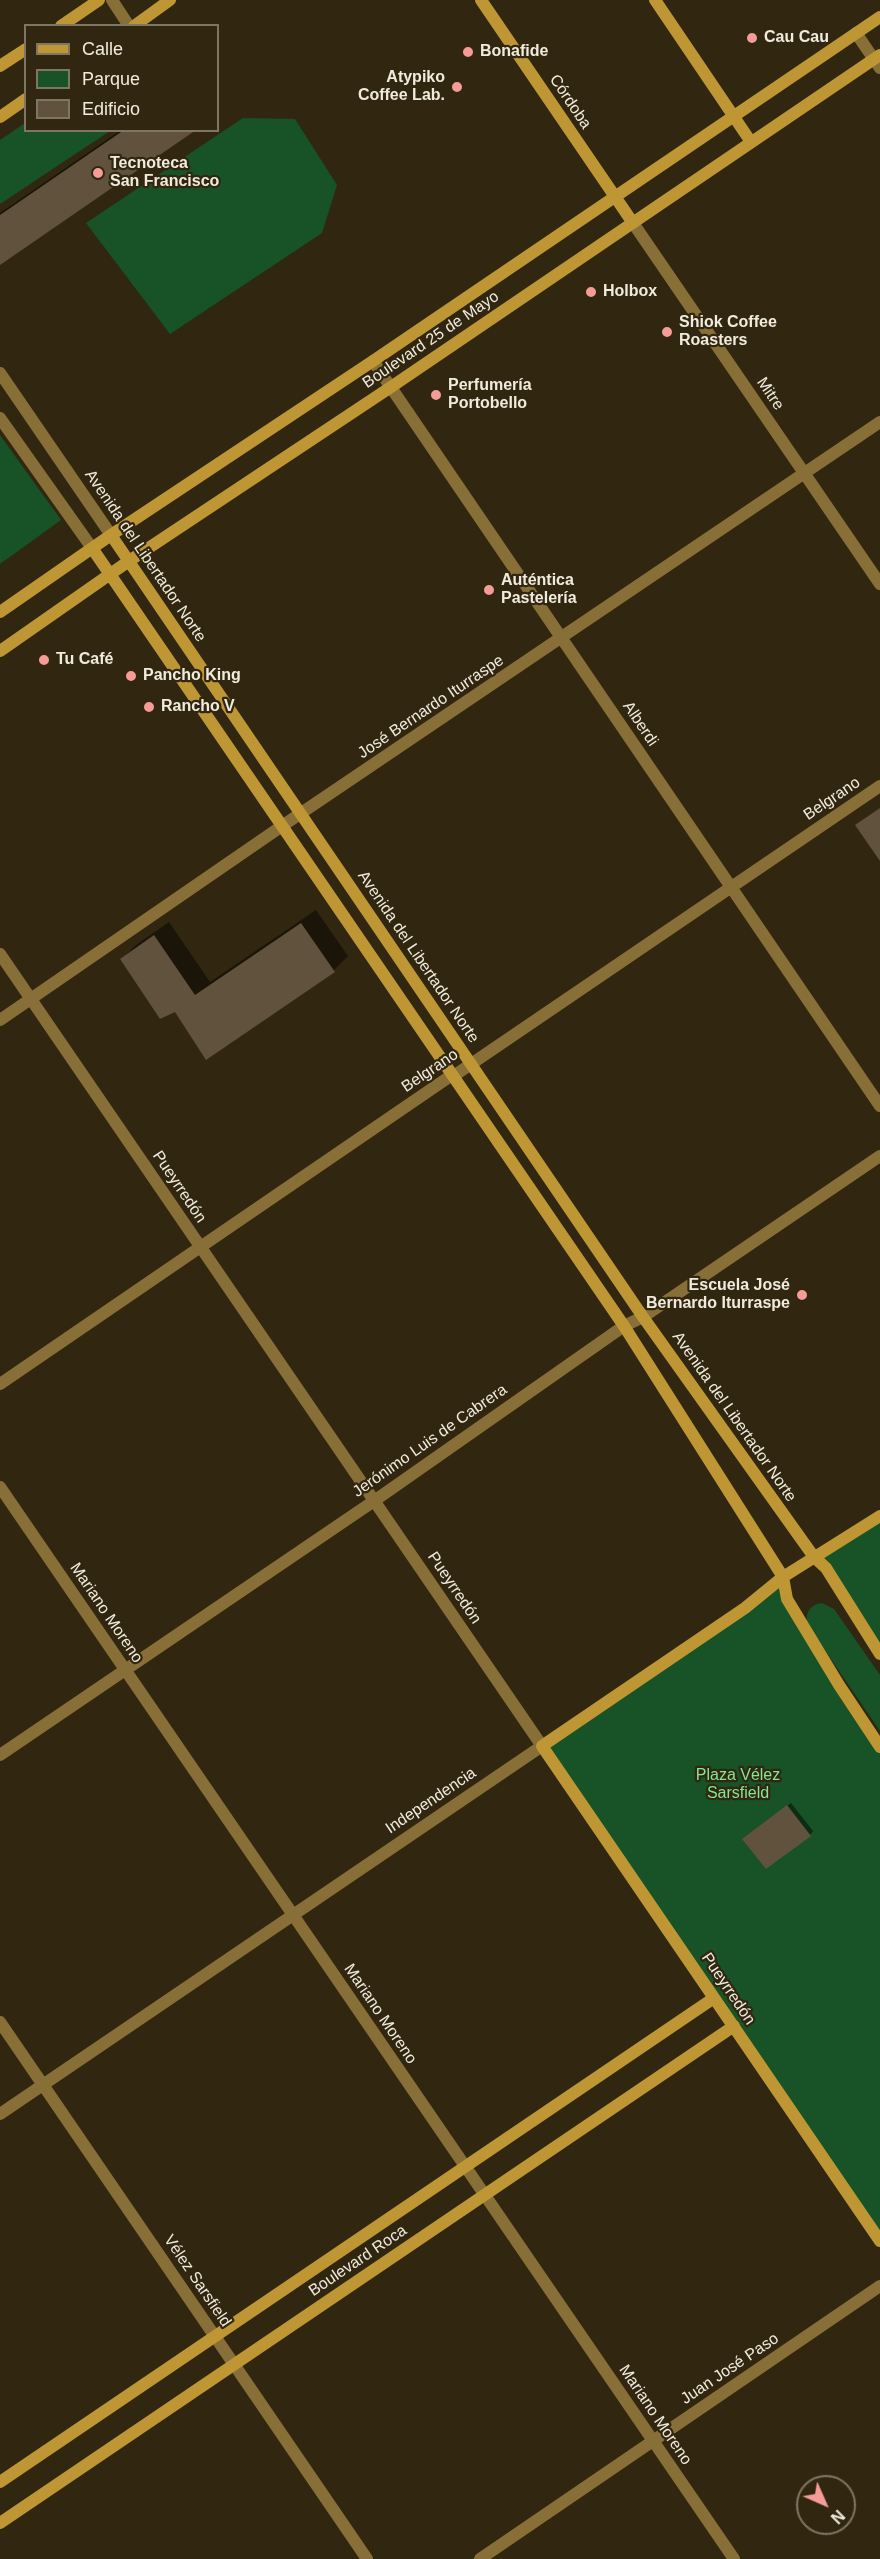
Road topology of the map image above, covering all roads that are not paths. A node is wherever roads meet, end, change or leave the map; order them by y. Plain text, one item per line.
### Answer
1 (99, 0) edge
2 (112, 0) edge
3 (170, 0) edge
4 (481, 0) edge
5 (655, 0) edge
6 (880, 17) edge
7 (64, 24) edge
8 (128, 24) edge
9 (137, 24) edge
10 (856, 33) junction
11 (24, 50) edge
12 (878, 61) edge
13 (0, 66) edge
14 (24, 100) edge
15 (733, 116) junction
16 (0, 117) edge
17 (751, 142) junction
18 (615, 196) junction
19 (633, 223) junction
20 (374, 361) junction
21 (0, 373) edge
22 (391, 387) junction
23 (0, 418) edge
24 (880, 422) edge
25 (804, 474) junction
26 (111, 535) junction
27 (92, 548) junction
28 (129, 561) junction
29 (109, 575) junction
30 (880, 584) edge
31 (0, 612) edge
32 (562, 638) junction
33 (0, 651) edge
34 (880, 786) edge
35 (301, 814) junction
36 (282, 826) junction
37 (731, 888) junction
38 (0, 954) edge
39 (31, 999) junction
40 (0, 1020) edge
41 (470, 1064) junction
42 (452, 1075) junction
43 (880, 1106) edge
44 (880, 1156) edge
45 (201, 1248) junction
46 (643, 1317) junction
47 (624, 1326) junction
48 (0, 1384) edge
49 (0, 1487) edge
50 (374, 1501) junction
51 (880, 1516) edge
52 (814, 1557) junction
53 (783, 1577) junction
54 (880, 1654) edge
55 (125, 1670) junction
56 (542, 1746) junction
57 (880, 1747) edge
58 (0, 1755) edge
59 (293, 1915) junction
60 (714, 1998) junction
61 (0, 2022) edge
62 (734, 2026) junction
63 (43, 2085) junction
64 (0, 2114) edge
65 (465, 2166) junction
66 (484, 2195) junction
67 (880, 2241) edge
68 (880, 2286) edge
69 (215, 2336) junction
70 (234, 2365) junction
71 (653, 2441) junction
72 (0, 2482) edge
73 (0, 2523) edge
74 (367, 2559) edge
75 (480, 2559) edge
76 (734, 2559) edge

1 - 7 main road
2 - 8 street
3 - 9 main road
4 - 18 main road, Córdoba
5 - 15 main road
6 - 10 main road, Boulevard 25 de Mayo
10 - 12 street
10 - 15 main road, Boulevard 25 de Mayo
11 - 13 main road
12 - 17 main road, Boulevard 25 de Mayo
14 - 16 main road
15 - 17 main road
15 - 18 main road, Boulevard 25 de Mayo
17 - 19 main road, Boulevard 25 de Mayo
18 - 19 main road, Córdoba
18 - 20 main road, Boulevard 25 de Mayo
19 - 22 main road, Boulevard 25 de Mayo
19 - 25 street, Mitre
20 - 22 street, Alberdi
20 - 26 main road, Boulevard 25 de Mayo
21 - 26 street, Avenida del Libertador Norte
22 - 28 main road, Boulevard 25 de Mayo
22 - 32 street, Alberdi
23 - 27 street
24 - 25 street, José Bernardo Iturraspe
25 - 30 street, Mitre
25 - 32 street, José Bernardo Iturraspe
26 - 27 main road, Boulevard 25 de Mayo
26 - 28 main road, Avenida del Libertador Norte
27 - 29 main road
27 - 31 main road, Boulevard 25 de Mayo
28 - 29 main road, Boulevard 25 de Mayo
28 - 35 main road, Avenida del Libertador Norte
29 - 33 main road, Boulevard 25 de Mayo
29 - 36 main road
32 - 35 street, José Bernardo Iturraspe
32 - 37 street, Alberdi
34 - 37 street, Belgrano
35 - 36 street, José Bernardo Iturraspe
35 - 41 main road, Avenida del Libertador Norte
36 - 39 street, José Bernardo Iturraspe
36 - 42 main road
37 - 41 street, Belgrano
37 - 43 street, Alberdi
38 - 39 street, Pueyrredón
39 - 40 street, José Bernardo Iturraspe
39 - 45 street, Pueyrredón
41 - 42 street, Belgrano
41 - 46 main road, Avenida del Libertador Norte
42 - 45 street, Belgrano
42 - 47 main road
44 - 46 street, Jerónimo Luis de Cabrera
45 - 48 street, Belgrano
45 - 50 street, Pueyrredón
46 - 47 street, Jerónimo Luis de Cabrera
46 - 52 main road, Avenida del Libertador Norte
47 - 50 street, Jerónimo Luis de Cabrera
47 - 53 main road
49 - 55 street, Mariano Moreno
50 - 55 street, Jerónimo Luis de Cabrera
50 - 56 street, Pueyrredón
51 - 52 main road, Independencia
52 - 53 main road, Independencia
52 - 54 main road, Avenida del Libertador Norte
53 - 56 main road, Independencia
53 - 57 main road
55 - 58 street, Jerónimo Luis de Cabrera
55 - 59 street, Mariano Moreno
56 - 59 street, Independencia
56 - 60 main road, Pueyrredón
59 - 63 street, Independencia
59 - 65 street, Mariano Moreno
60 - 62 main road, Pueyrredón
60 - 65 main road, Boulevard Roca
61 - 63 street, Vélez Sarsfield
62 - 66 main road, Boulevard Roca
62 - 67 main road, Pueyrredón
63 - 64 street, Independencia
63 - 69 street, Vélez Sarsfield
65 - 66 street, Mariano Moreno
65 - 69 main road, Boulevard Roca
66 - 70 main road, Boulevard Roca
66 - 71 street, Mariano Moreno
68 - 71 street, Juan José Paso
69 - 70 street, Vélez Sarsfield
69 - 72 main road, Boulevard Roca
70 - 73 main road, Boulevard Roca
70 - 74 street, Vélez Sarsfield
71 - 75 street, Juan José Paso
71 - 76 street, Mariano Moreno

